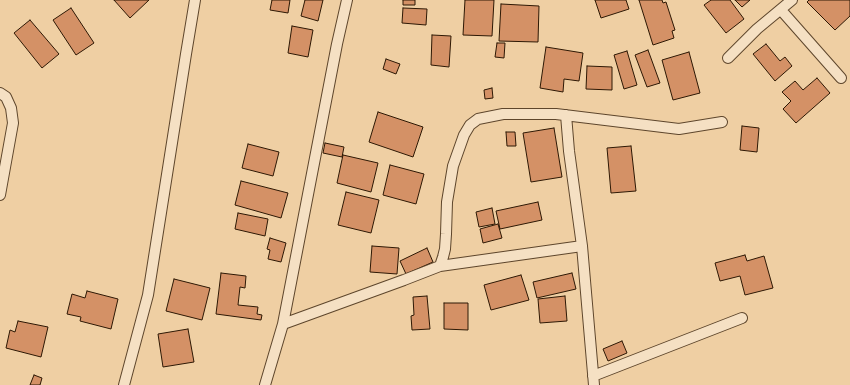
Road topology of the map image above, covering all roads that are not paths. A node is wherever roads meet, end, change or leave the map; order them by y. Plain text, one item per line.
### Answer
1 (195, 0) edge
2 (347, 0) edge
3 (792, 0) edge
4 (781, 10) junction
5 (728, 58) dead end
6 (841, 78) dead end
7 (0, 93) edge
8 (566, 115) junction
9 (722, 122) dead end
10 (0, 195) edge
11 (582, 246) junction
12 (440, 266) junction
13 (742, 318) dead end
14 (283, 324) junction
15 (594, 381) edge
16 (124, 385) edge
17 (265, 385) edge

1 - 16 street
2 - 14 street
3 - 4 street
4 - 5 street
4 - 6 street
7 - 10 street
8 - 9 street
8 - 11 street
8 - 12 street
11 - 12 street
11 - 15 street
12 - 14 street
13 - 15 street
14 - 17 street

